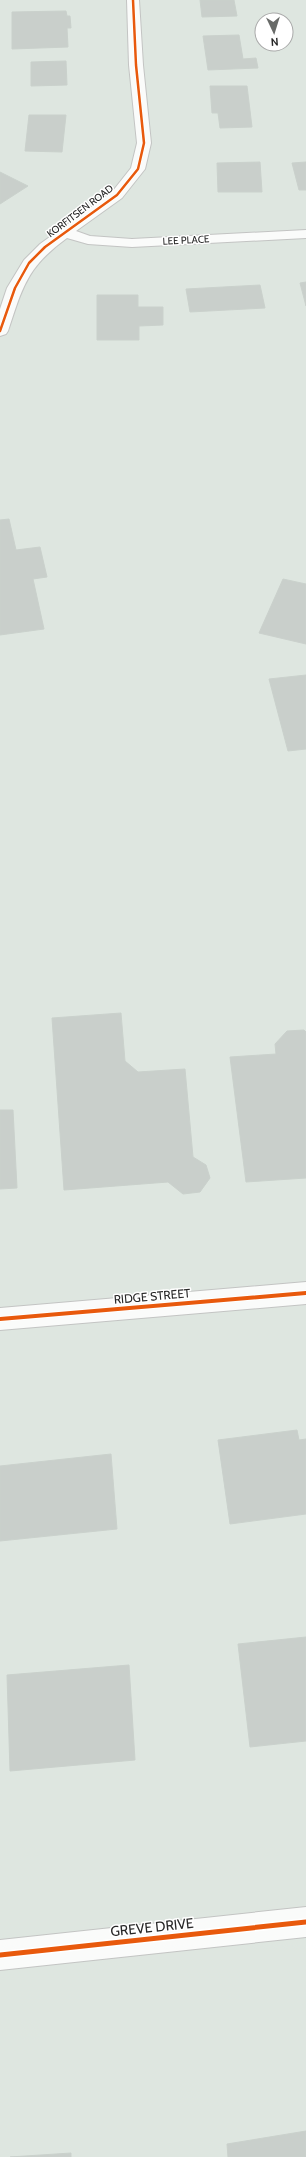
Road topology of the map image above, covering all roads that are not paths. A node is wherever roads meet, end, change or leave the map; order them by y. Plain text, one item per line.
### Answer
1 (133, 0) edge
2 (67, 233) junction
3 (306, 234) edge
4 (0, 331) edge
5 (306, 1293) edge
6 (0, 1319) edge
7 (306, 1922) edge
8 (0, 1954) edge

1 - 2 street, KORFITSEN ROAD
2 - 3 street, LEE PLACE
2 - 4 street, KORFITSEN ROAD
5 - 6 street, RIDGE STREET
7 - 8 street, GREVE DRIVE

